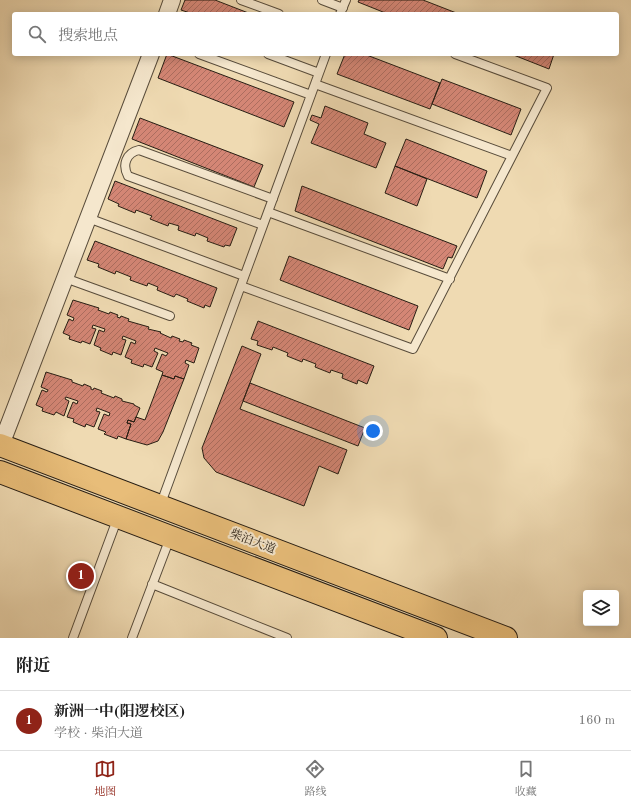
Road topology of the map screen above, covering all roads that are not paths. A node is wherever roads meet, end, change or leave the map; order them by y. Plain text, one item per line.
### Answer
1 (172, 0) edge
2 (241, 0) edge
3 (322, 0) edge
4 (343, 10) edge
5 (168, 12) edge
6 (274, 12) edge
7 (150, 56) edge
8 (204, 56) edge
9 (273, 56) edge
10 (325, 56) edge
11 (460, 56) edge
12 (319, 73) junction
13 (315, 84) junction
14 (310, 95) junction
15 (512, 156) junction
16 (272, 199) junction
17 (268, 212) junction
18 (88, 218) junction
19 (263, 225) junction
20 (244, 276) junction
21 (65, 278) junction
22 (450, 278) junction
23 (241, 286) junction
24 (170, 316) dead end
25 (0, 445) edge
26 (0, 472) edge
27 (160, 506) junction
28 (118, 517) junction
29 (170, 537) junction
30 (152, 584) junction
31 (73, 638) edge
32 (132, 638) edge
33 (287, 638) edge
34 (436, 638) edge
35 (506, 638) edge

1 - 5 street
2 - 6 lane
3 - 4 lane
7 - 18 street
8 - 14 lane
9 - 12 lane
10 - 12 lane
11 - 15 lane
12 - 13 lane
13 - 14 lane
13 - 15 lane
14 - 16 lane
15 - 22 lane
16 - 17 lane
16 - 19 lane
17 - 19 lane
17 - 22 lane
18 - 20 lane
18 - 21 street
19 - 20 lane
20 - 23 lane
21 - 24 lane
21 - 25 street
22 - 23 lane
23 - 27 lane
25 - 27 highway, 柴泊大道
26 - 28 highway
27 - 35 highway, 柴泊大道
28 - 29 highway
28 - 31 lane
29 - 30 lane
29 - 34 highway
30 - 32 lane
30 - 33 lane

